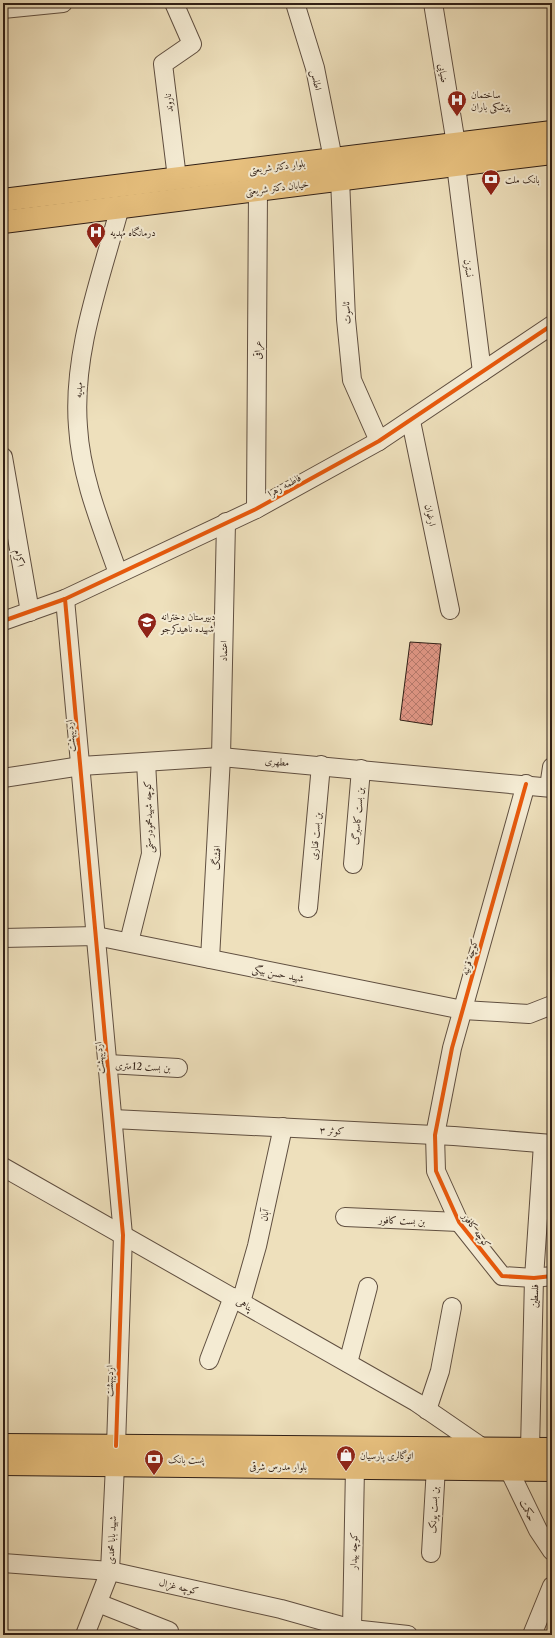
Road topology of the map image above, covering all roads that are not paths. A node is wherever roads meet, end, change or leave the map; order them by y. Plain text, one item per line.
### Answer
1 (63, 3) edge
2 (174, 3) edge
3 (295, 3) edge
4 (433, 3) edge
5 (3, 9) edge
6 (552, 132) edge
7 (552, 153) edge
8 (456, 154) junction
9 (333, 159) junction
10 (176, 178) junction
11 (340, 180) junction
12 (258, 190) junction
13 (3, 200) edge
14 (120, 207) junction
15 (3, 222) edge
16 (552, 325) edge
17 (482, 372) junction
18 (411, 421) junction
19 (379, 442) junction
20 (3, 457) edge
21 (256, 509) junction
22 (226, 522) junction
23 (118, 572) junction
24 (65, 598) junction
25 (450, 610) dead end
26 (30, 612) junction
27 (3, 621) edge
28 (221, 757) junction
29 (146, 762) junction
30 (321, 765) junction
31 (81, 766) junction
32 (552, 767) edge
33 (361, 769) junction
34 (3, 778) edge
35 (526, 784) junction
36 (551, 787) edge
37 (353, 864) dead end
38 (308, 908) dead end
39 (96, 936) junction
40 (3, 938) edge
41 (129, 942) junction
42 (210, 959) junction
43 (552, 1005) edge
44 (463, 1010) junction
45 (108, 1064) junction
46 (178, 1068) dead end
47 (113, 1119) junction
48 (283, 1127) junction
49 (435, 1135) junction
50 (548, 1144) edge
51 (3, 1167) edge
52 (345, 1217) dead end
53 (459, 1222) junction
54 (122, 1234) junction
55 (552, 1276) edge
56 (534, 1278) junction
57 (368, 1287) dead end
58 (237, 1299) junction
59 (452, 1308) dead end
60 (209, 1360) dead end
61 (348, 1363) junction
62 (427, 1410) junction
63 (3, 1445) edge
64 (483, 1448) junction
65 (530, 1449) junction
66 (552, 1449) edge
67 (115, 1455) junction
68 (3, 1464) edge
69 (355, 1467) junction
70 (436, 1468) junction
71 (508, 1468) junction
72 (552, 1470) edge
73 (552, 1551) edge
74 (431, 1553) dead end
75 (3, 1563) edge
76 (110, 1571) junction
77 (552, 1586) edge
78 (98, 1603) junction
79 (169, 1631) dead end
80 (351, 1632) edge
81 (85, 1635) edge
82 (408, 1635) edge
83 (532, 1635) edge

1 - 5 street
2 - 10 street, ناروند
3 - 9 street, اطلس
4 - 8 street, ضیایی
6 - 8 main road, بلوار دکتر شریعتی
7 - 8 main road, خیابان دکتر شریعتی
8 - 9 main road, بلوار دکتر شریعتی
8 - 11 main road, خیابان دکتر شریعتی
8 - 17 street, نسترن
9 - 10 main road, بلوار دکتر شریعتی
10 - 13 main road, بلوار دکتر شریعتی
11 - 12 main road, خیابان دکتر شریعتی
11 - 19 street, ئاسوت
12 - 14 main road, خیابان دکتر شریعتی
12 - 21 street, عراقی
14 - 15 main road, خیابان دکتر شریعتی
14 - 23 street, مهدیه
16 - 17 street, فاطمه زهرا
17 - 18 street, فاطمه زهرا
18 - 19 street, فاطمه زهرا
18 - 25 street, ارغوان
19 - 21 street, فاطمه زهرا
20 - 26 street, اکرام
21 - 22 street, فاطمه زهرا
22 - 23 street, فاطمه زهرا
22 - 28 street, اعتماد
23 - 24 street, فاطمه زهرا
24 - 26 street, فاطمه زهرا
24 - 31 street, اردیبهشت
26 - 27 street, فاطمه زهرا
28 - 29 street, مطهری
28 - 30 street, مطهری
28 - 42 street, افشنگ
29 - 31 street, مطهری
29 - 41 street, کوچه شهیدمحمودرستمی
30 - 33 street, مطهری
30 - 38 street, بن بست قناری
31 - 34 street, مطهری
31 - 39 street, اردیبهشت
32 - 36 street
33 - 35 street, مطهری
33 - 37 street, بن بست کاسبرگ
35 - 36 street, مطهری
35 - 44 street, کوچه قرنیه
39 - 40 street, شهید حسن بیگی
39 - 41 street, شهید حسن بیگی
39 - 45 street, اردیبهشت
41 - 42 street, شهید حسن بیگی
42 - 44 street, شهید حسن بیگی
43 - 44 street, شهید حسن بیگی
44 - 49 street, کوچه قرنیه
45 - 46 street, بن بست 12متری
45 - 47 street, اردیبهشت
47 - 48 street, کوثر ۳
47 - 54 street, اردیبهشت
48 - 49 street, کوثر ۳
48 - 58 street, آبان
49 - 50 street, کوثر ۳
49 - 53 street, کوچه کافور
50 - 56 street, فلسطین
51 - 54 street, پناهی
52 - 53 street, بن بست کافور
53 - 56 street, کوچه کافور
54 - 58 street, پناهی
54 - 67 street, اردیبهشت
55 - 56 street, کوچه کافور
56 - 65 street, فلسطین
57 - 61 street
58 - 60 street, آبان
58 - 61 street, پناهی
59 - 62 street
61 - 62 street, پناهی
62 - 64 street, پناهی
63 - 67 main road, بلوار مدرس شرقی
64 - 65 main road, بلوار مدرس شرقی
64 - 67 main road, بلوار مدرس شرقی
65 - 66 main road, بلوار مدرس شرقی
67 - 68 main road, بلوار مدرس شرقی
67 - 69 main road, بلوار مدرس شرقی
67 - 76 street, شهید بابا محمدی
69 - 70 main road, بلوار مدرس شرقی
69 - 80 street, کوچه بیدار
70 - 71 main road, بلوار مدرس شرقی
70 - 74 street, بن بست پونک
71 - 72 main road, بلوار مدرس شرقی
71 - 73 street, حکمت
75 - 76 street, کوچه غزال
76 - 78 street, شهید بابا محمدی
76 - 80 street, کوچه غزال
77 - 83 street
78 - 79 street
78 - 81 street, شهید بابا محمدی
80 - 82 street, کوچه غزال

